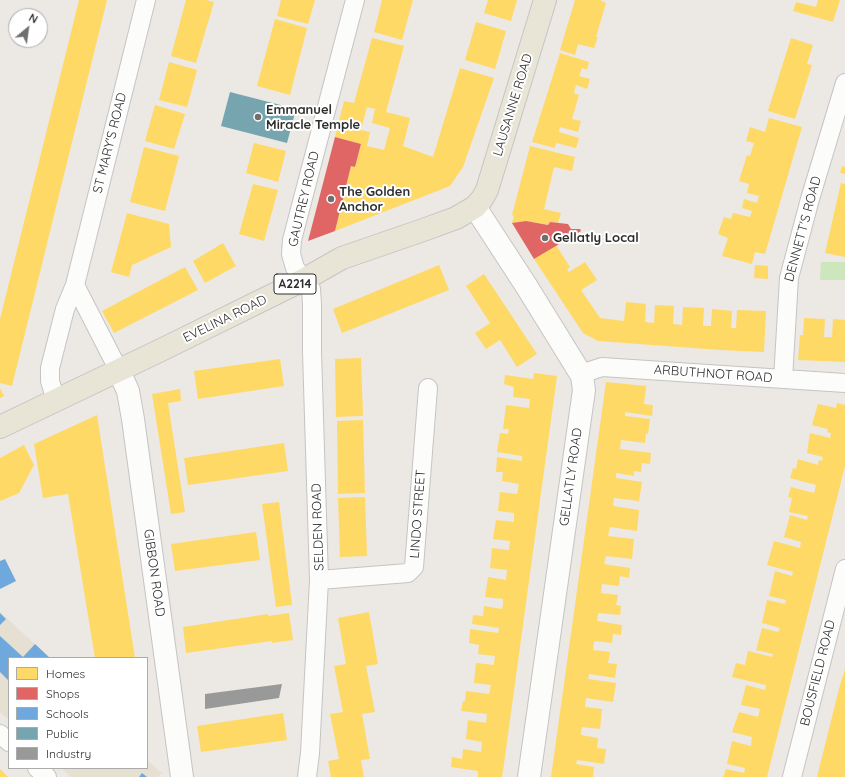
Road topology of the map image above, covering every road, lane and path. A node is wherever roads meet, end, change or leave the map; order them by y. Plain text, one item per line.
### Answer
1 (146, 0) edge
2 (355, 0) edge
3 (545, 0) edge
4 (845, 83) edge
5 (838, 132) edge
6 (475, 207) junction
7 (305, 279) junction
8 (75, 285) junction
9 (119, 371) junction
10 (582, 376) junction
11 (783, 379) junction
12 (845, 384) edge
13 (428, 388) dead end
14 (56, 401) junction
15 (0, 428) edge
16 (845, 569) edge
17 (319, 580) junction
18 (0, 734) edge
19 (8, 741) edge
20 (38, 769) edge
21 (47, 777) edge
22 (182, 777) edge
23 (307, 777) edge
24 (529, 777) edge
25 (792, 777) edge

1 - 8 street, ST MARY'S ROAD
2 - 7 street, GAUTREY ROAD
3 - 6 main road, LAUSANNE ROAD / A2214
4 - 5 street, DENNETT'S ROAD
5 - 11 street, DENNETT'S ROAD
6 - 7 main road, EVELINA ROAD / A2214
6 - 10 main road, GELLATLY ROAD
7 - 9 main road, EVELINA ROAD / A2214
7 - 17 street, SELDEN ROAD
8 - 9 street
8 - 14 street, ST MARY'S ROAD
9 - 14 main road, EVELINA ROAD / A2214
9 - 22 main road, GIBBON ROAD
10 - 11 street, ARBUTHNOT ROAD
10 - 24 main road, GELLATLY ROAD
11 - 12 street, ARBUTHNOT ROAD
13 - 17 street, LINDO STREET
14 - 15 main road, EVELINA ROAD / A2214
16 - 25 street, BOUSFIELD ROAD
17 - 23 street, SELDEN ROAD
18 - 19 street
20 - 21 street

